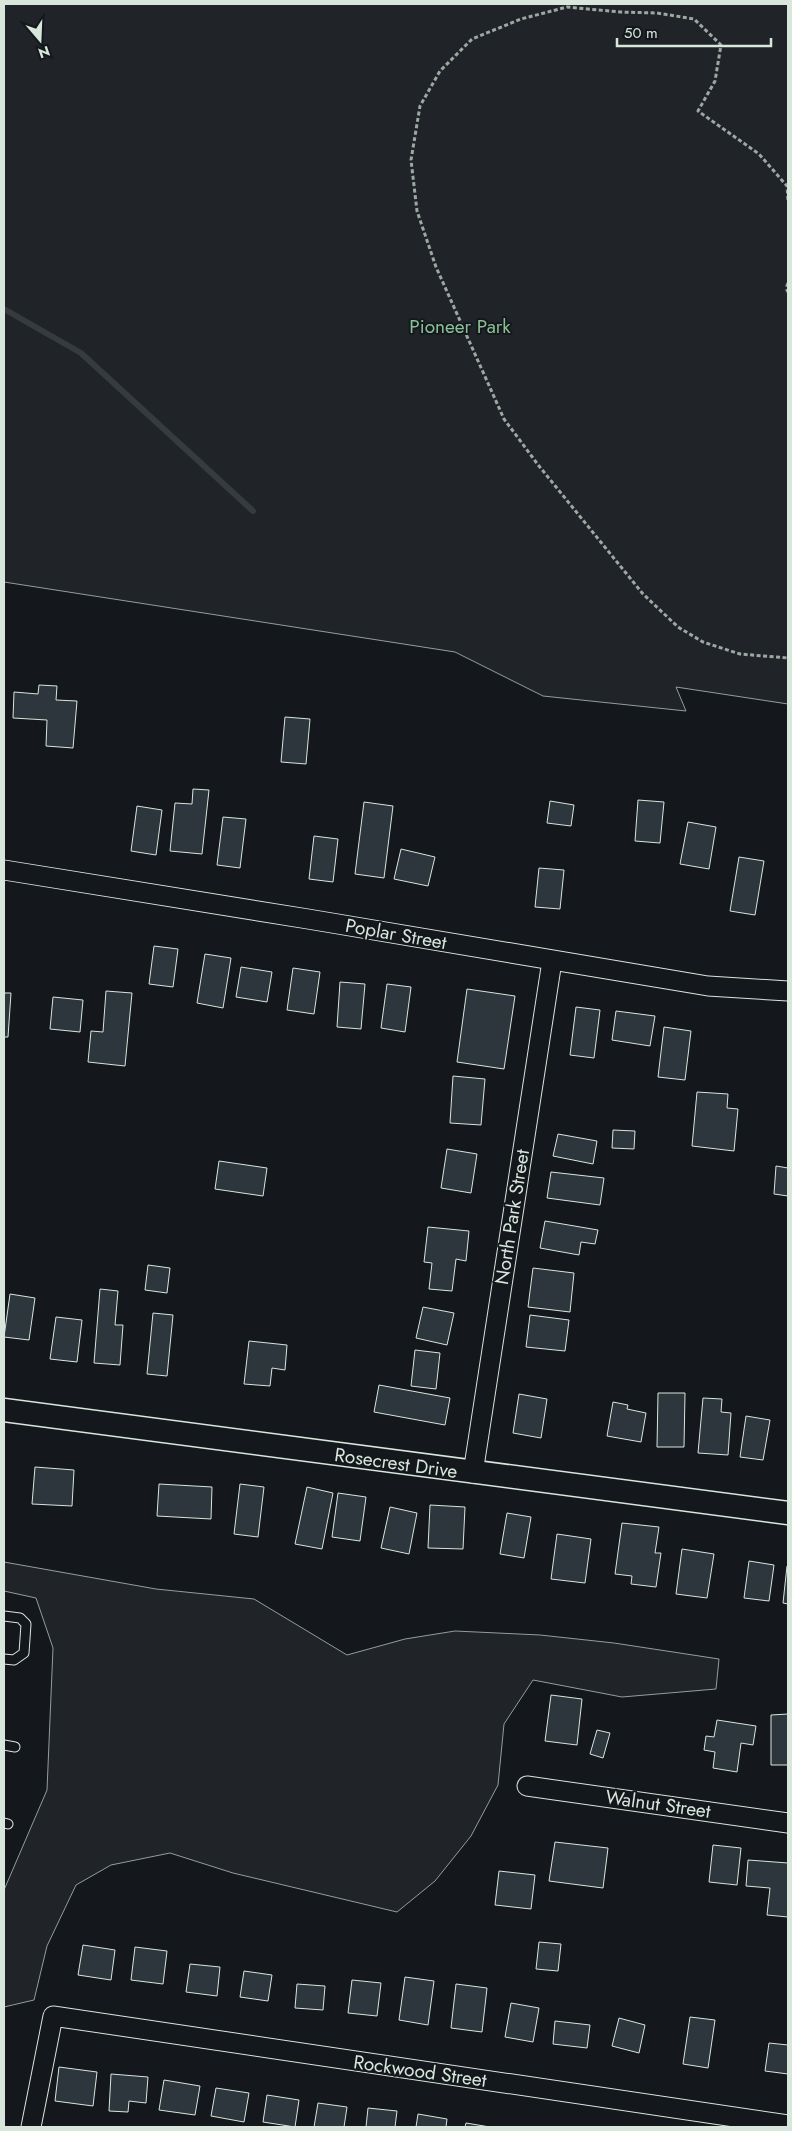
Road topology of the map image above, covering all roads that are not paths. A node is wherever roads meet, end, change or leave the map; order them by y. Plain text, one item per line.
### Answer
1 (4, 870) edge
2 (552, 961) junction
3 (788, 991) edge
4 (4, 1410) edge
5 (473, 1473) junction
6 (788, 1513) edge
7 (4, 1616) edge
8 (4, 1659) edge
9 (4, 1745) edge
10 (15, 1747) dead end
11 (527, 1786) dead end
12 (788, 1823) edge
13 (788, 2125) edge
14 (31, 2127) edge

1 - 2 street, Poplar Street
2 - 3 street, Poplar Street
2 - 5 street, North Park Street
4 - 5 street, Rosecrest Drive
5 - 6 street, Rosecrest Drive
7 - 8 lane
9 - 10 lane
11 - 12 street, Walnut Street
13 - 14 street, Rockwood Street

